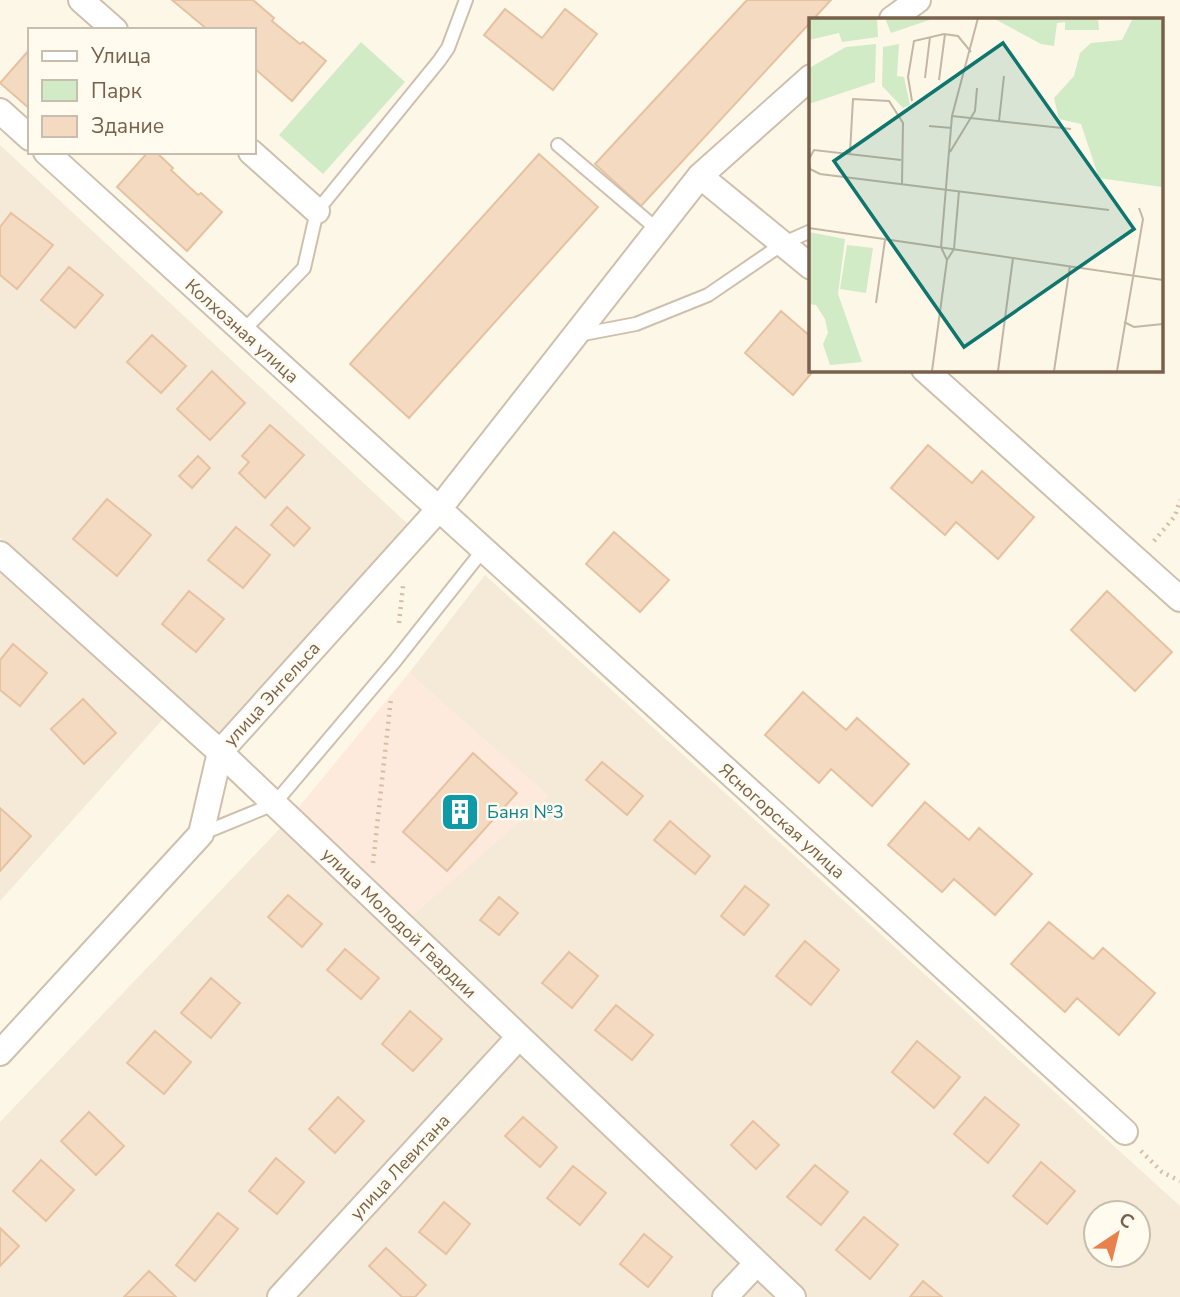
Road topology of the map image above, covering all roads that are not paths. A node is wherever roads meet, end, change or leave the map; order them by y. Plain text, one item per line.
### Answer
1 (466, 0) edge
2 (919, 0) edge
3 (893, 18) edge
4 (809, 80) edge
5 (0, 111) edge
6 (28, 136) edge
7 (558, 145) dead end
8 (48, 154) edge
9 (253, 154) edge
10 (700, 176) junction
11 (317, 211) junction
12 (658, 230) junction
13 (809, 232) edge
14 (784, 243) junction
15 (809, 265) edge
16 (243, 331) junction
17 (574, 336) junction
18 (926, 371) edge
19 (439, 509) junction
20 (483, 550) junction
21 (0, 554) edge
22 (1180, 599) edge
23 (220, 752) junction
24 (274, 804) junction
25 (201, 834) junction
26 (519, 1037) junction
27 (0, 1053) edge
28 (1125, 1132) road end
29 (757, 1263) junction
30 (280, 1297) edge
31 (725, 1297) edge
32 (793, 1297) edge

1 - 11 lane
2 - 3 street
4 - 10 street, улица Энгельса
5 - 6 street
7 - 12 lane
8 - 16 street, Колхозная улица
9 - 11 street
10 - 12 street, улица Энгельса
10 - 14 street
11 - 16 lane
12 - 17 street, улица Энгельса
13 - 14 lane
14 - 15 street
14 - 17 lane
16 - 19 street, Колхозная улица
17 - 19 street, улица Энгельса
18 - 22 street
19 - 20 street, Ясногорская улица
19 - 23 street, улица Энгельса
20 - 24 lane
20 - 28 street, Ясногорская улица
21 - 23 street, улица Молодой Гвардии
23 - 24 street, улица Молодой Гвардии
23 - 25 street, улица Энгельса
24 - 25 lane
24 - 26 street, улица Молодой Гвардии
25 - 27 street, улица Энгельса
26 - 29 street, улица Молодой Гвардии
26 - 30 street, улица Левитана
29 - 31 street
29 - 32 street, улица Молодой Гвардии

